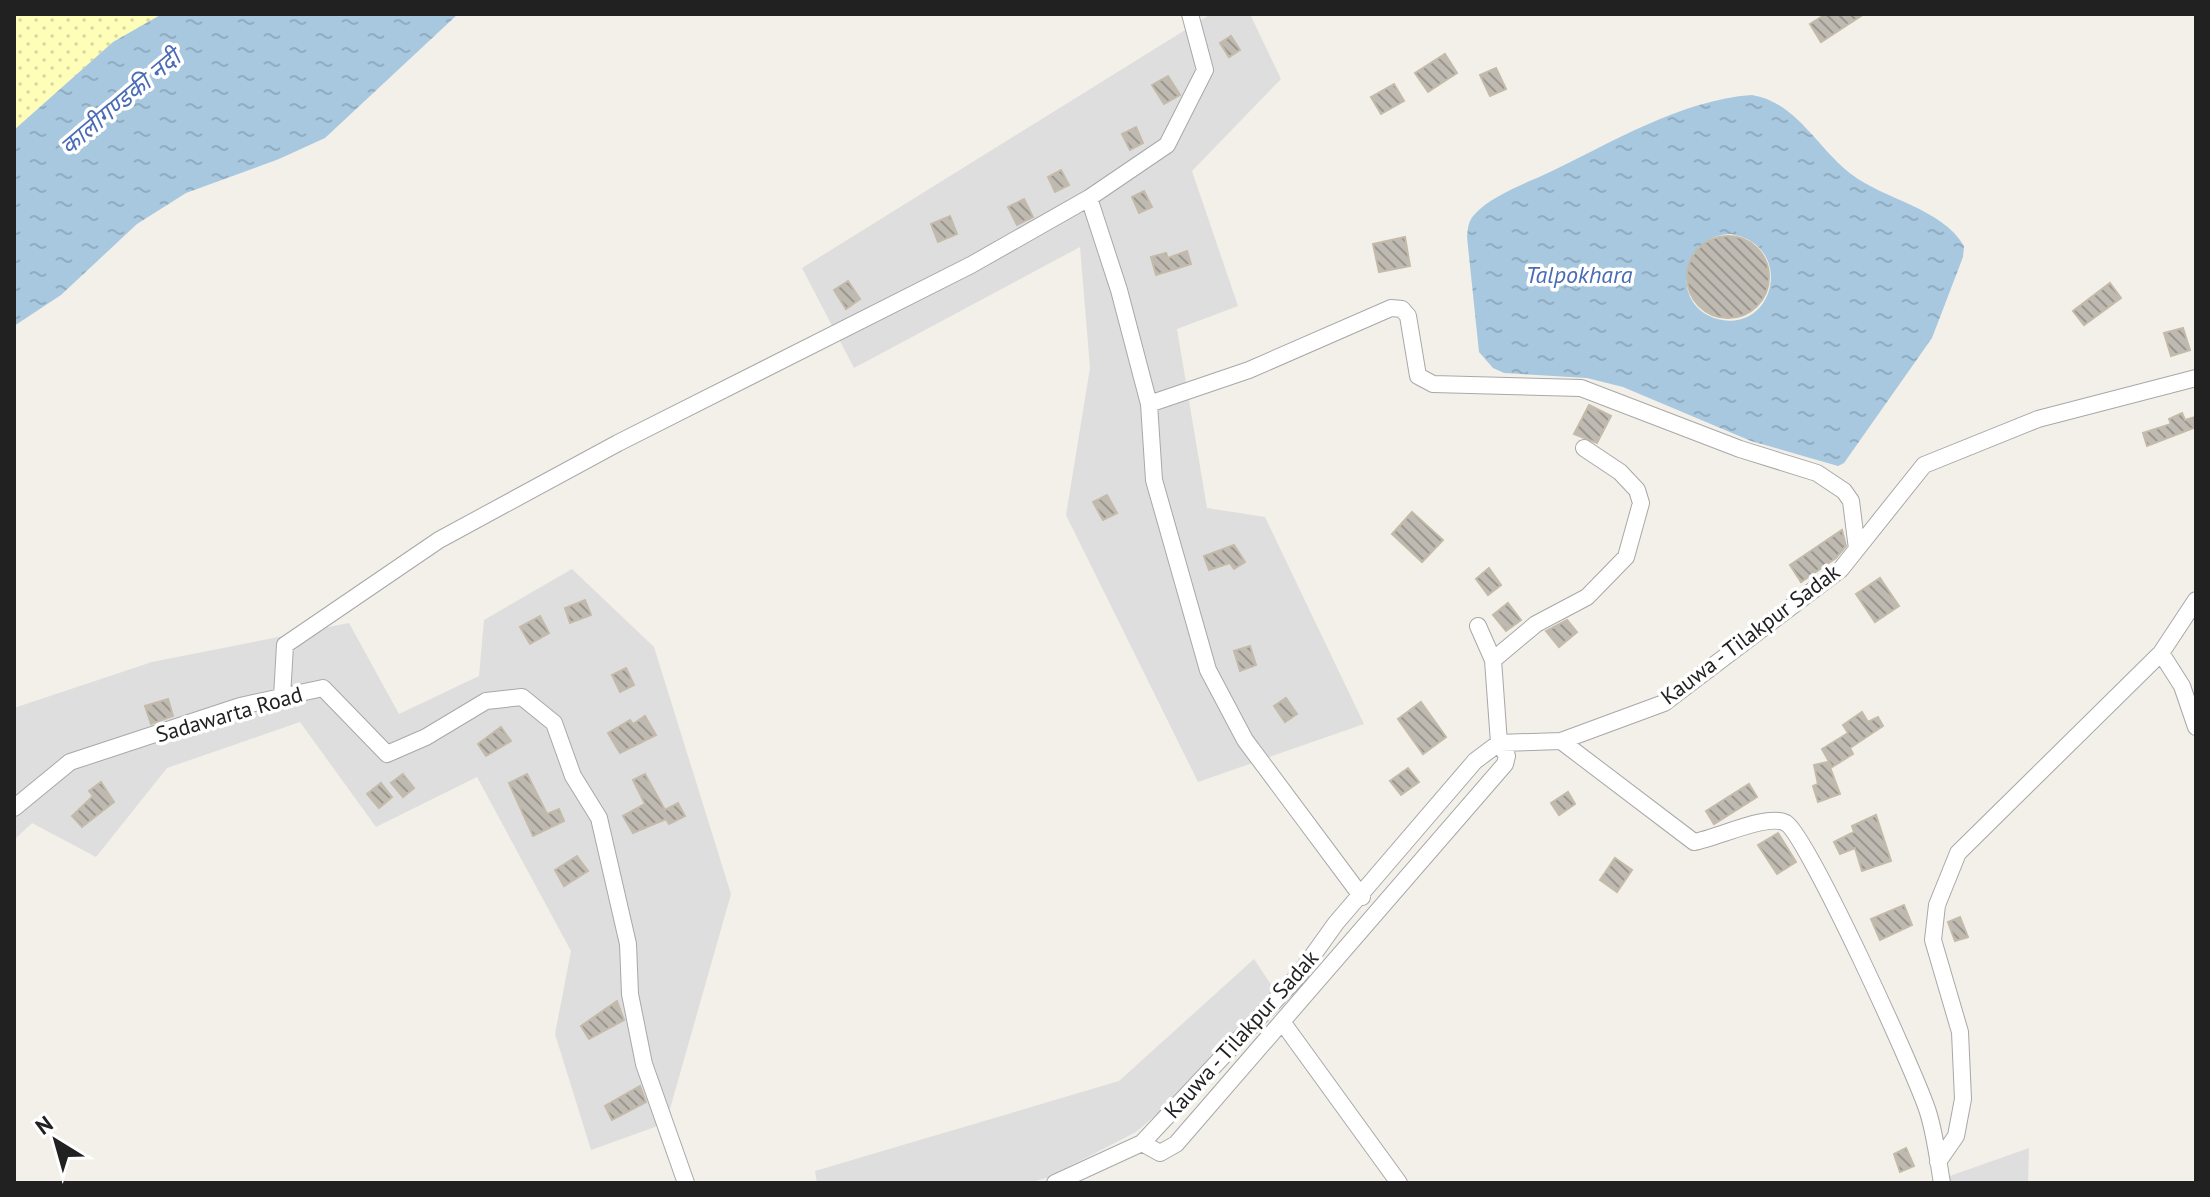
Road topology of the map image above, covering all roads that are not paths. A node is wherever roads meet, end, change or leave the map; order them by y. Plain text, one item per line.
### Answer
1 (1190, 14) edge
2 (1089, 198) junction
3 (2196, 378) edge
4 (1149, 404) junction
5 (1584, 448) dead end
6 (1857, 549) junction
7 (2196, 600) edge
8 (1478, 626) dead end
9 (2161, 653) junction
10 (1493, 660) junction
11 (282, 697) junction
12 (2196, 727) edge
13 (1561, 741) junction
14 (1499, 743) junction
15 (14, 808) edge
16 (1362, 897) junction
17 (1283, 1023) junction
18 (1142, 1143) junction
19 (1938, 1162) junction
20 (686, 1183) edge
21 (1055, 1183) edge
22 (1399, 1183) edge
23 (1942, 1183) edge

1 - 2 street
2 - 4 street
2 - 11 street
3 - 6 street, Kauwa - Tilakpur Sadak
4 - 6 street
4 - 16 street
5 - 10 street
6 - 13 street, Kauwa - Tilakpur Sadak
7 - 9 street
8 - 10 street
9 - 12 street
9 - 19 street
10 - 14 street
11 - 15 street, Sadawarta Road
11 - 20 street, Sadawarta Road
13 - 14 street, Kauwa - Tilakpur Sadak
13 - 19 street
14 - 16 street, Kauwa - Tilakpur Sadak
14 - 17 street
16 - 18 street, Kauwa - Tilakpur Sadak
17 - 18 street
17 - 22 street
18 - 21 street, Kauwa - Tilakpur Sadak
19 - 23 street

